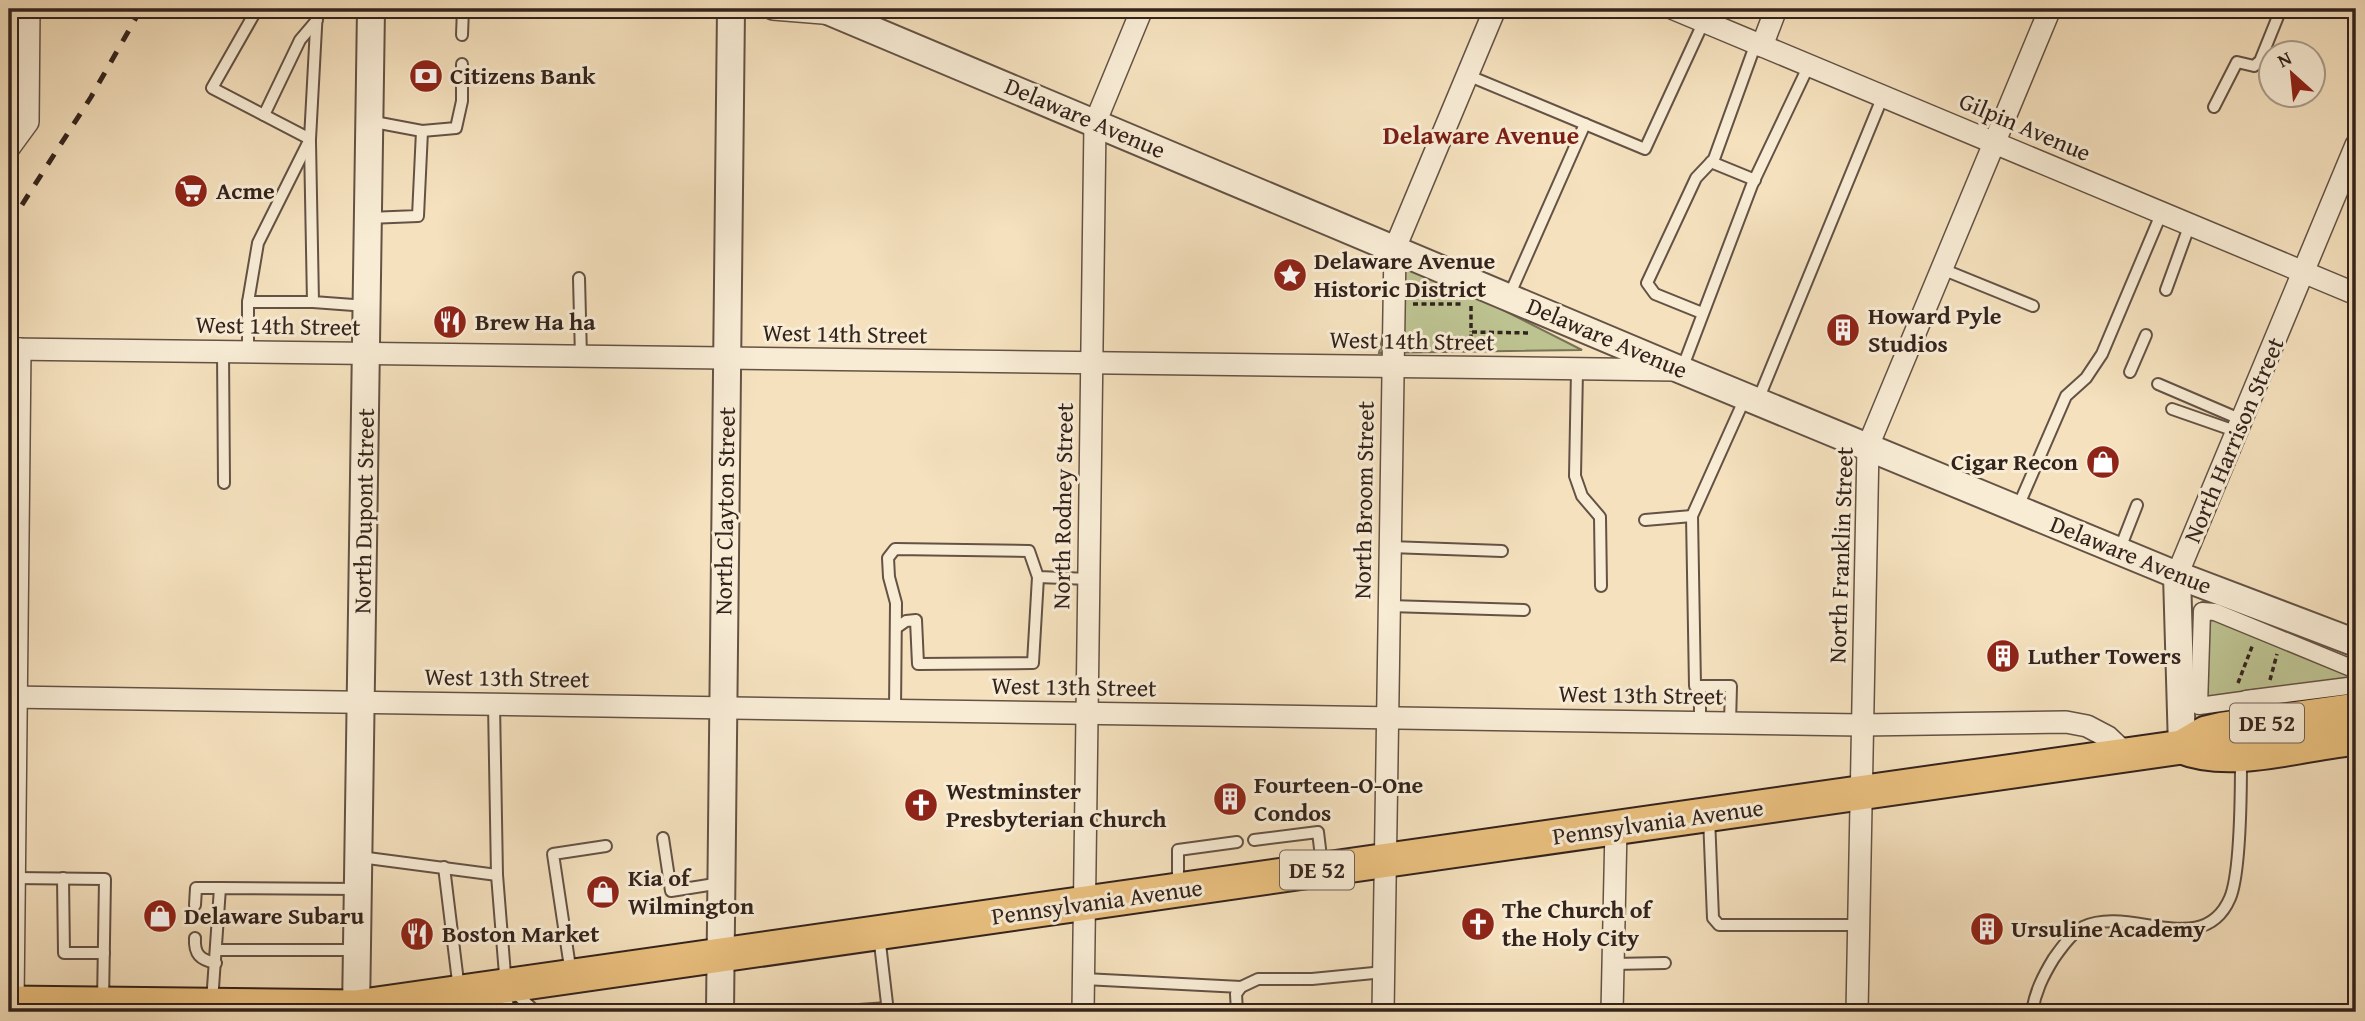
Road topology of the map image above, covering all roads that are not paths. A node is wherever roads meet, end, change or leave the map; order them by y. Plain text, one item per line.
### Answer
1 (29, 9) edge
2 (257, 9) edge
3 (371, 9) edge
4 (463, 9) edge
5 (731, 9) edge
6 (773, 9) edge
7 (1142, 9) edge
8 (1495, 9) edge
9 (1674, 9) edge
10 (1776, 9) edge
11 (2050, 9) edge
12 (2281, 9) edge
13 (829, 11) edge
14 (317, 15) edge
15 (1704, 21) junction
16 (462, 35) dead end
17 (1759, 44) junction
18 (462, 64) dead end
19 (1809, 65) junction
20 (1467, 75) junction
21 (1883, 96) junction
22 (2214, 107) dead end
23 (264, 115) junction
24 (369, 121) junction
25 (1095, 123) junction
26 (1585, 124) junction
27 (422, 131) junction
28 (310, 139) junction
29 (1994, 142) junction
30 (2356, 145) edge
31 (9, 148) edge
32 (1711, 162) junction
33 (1755, 180) junction
34 (2162, 212) junction
35 (368, 218) junction
36 (2190, 224) junction
37 (1395, 248) junction
38 (1942, 269) junction
39 (2304, 272) junction
40 (579, 278) dead end
41 (2166, 290) dead end
42 (2356, 294) edge
43 (1510, 296) junction
44 (248, 302) junction
45 (313, 302) junction
46 (367, 306) junction
47 (2033, 306) dead end
48 (1702, 313) junction
49 (2146, 335) dead end
50 (14, 349) edge
51 (223, 352) junction
52 (248, 352) junction
53 (366, 354) junction
54 (581, 357) junction
55 (727, 359) junction
56 (1091, 363) junction
57 (1393, 367) junction
58 (1577, 370) junction
59 (1681, 370) junction
60 (2130, 372) dead end
61 (2158, 384) dead end
62 (1752, 398) junction
63 (2172, 409) dead end
64 (2240, 426) junction
65 (1868, 446) junction
66 (224, 483) dead end
67 (2137, 505) dead end
68 (2017, 509) junction
69 (1692, 516) junction
70 (1646, 520) dead end
71 (13, 543) edge
72 (1390, 547) junction
73 (1502, 551) dead end
74 (2119, 551) junction
75 (2177, 575) junction
76 (1038, 577) junction
77 (1089, 579) junction
78 (1601, 586) dead end
79 (1389, 606) junction
80 (1524, 610) dead end
81 (896, 628) junction
82 (2356, 643) edge
83 (2356, 670) edge
84 (2356, 685) edge
85 (1700, 686) junction
86 (2263, 695) junction
87 (12, 697) edge
88 (362, 702) junction
89 (494, 704) junction
90 (2212, 704) junction
91 (723, 708) junction
92 (895, 710) junction
93 (2356, 710) edge
94 (1087, 713) junction
95 (1387, 718) junction
96 (1700, 723) junction
97 (1730, 723) junction
98 (1861, 725) junction
99 (2356, 737) edge
100 (2182, 747) junction
101 (2241, 754) junction
102 (2127, 755) junction
103 (1860, 793) junction
104 (1709, 815) junction
105 (12, 824) edge
106 (1616, 828) junction
107 (663, 838) dead end
108 (1254, 840) dead end
109 (1237, 842) dead end
110 (606, 846) dead end
111 (359, 856) junction
112 (1385, 860) junction
113 (444, 867) junction
114 (1322, 869) junction
115 (497, 875) junction
116 (14, 878) junction
117 (64, 878) junction
118 (721, 883) junction
119 (220, 888) junction
120 (358, 889) junction
121 (1178, 890) junction
122 (1085, 903) junction
123 (195, 905) dead end
124 (11, 908) edge
125 (1858, 925) junction
126 (879, 933) junction
127 (244, 937) dead end
128 (195, 938) dead end
129 (294, 938) dead end
130 (217, 950) junction
131 (244, 950) junction
132 (294, 950) junction
133 (357, 950) junction
134 (104, 953) junction
135 (720, 955) junction
136 (216, 963) junction
137 (1665, 963) dead end
138 (1613, 964) junction
139 (1384, 972) junction
140 (571, 976) junction
141 (1084, 979) junction
142 (1241, 987) junction
143 (459, 992) junction
144 (508, 999) edge
145 (11, 1003) edge
146 (103, 1004) junction
147 (212, 1006) junction
148 (158, 1009) edge
149 (356, 1010) edge
150 (888, 1010) edge
151 (541, 1012) edge
152 (720, 1012) edge
153 (830, 1012) edge
154 (1083, 1012) edge
155 (1237, 1012) edge
156 (1383, 1012) edge
157 (1612, 1012) edge
158 (1857, 1012) edge
159 (2032, 1012) edge

1 - 31 street
2 - 23 lane
3 - 24 street, North Dupont Street
4 - 16 lane
5 - 55 street, North Clayton Street
6 - 13 street
7 - 25 street, North Rodney Street
8 - 20 street, North Broom Street
9 - 15 street, Gilpin Avenue
10 - 17 street
11 - 29 street, North Franklin Street
12 - 22 lane
13 - 25 street, Delaware Avenue
14 - 23 lane
14 - 28 lane
15 - 17 street, Gilpin Avenue
15 - 26 lane
17 - 19 street, Gilpin Avenue
17 - 32 lane
18 - 27 lane
19 - 21 street, Gilpin Avenue
19 - 33 lane
20 - 26 lane
20 - 37 street, North Broom Street
21 - 29 street, Gilpin Avenue
21 - 62 lane
23 - 28 lane
24 - 27 lane
24 - 35 street, North Dupont Street
25 - 37 street, Delaware Avenue
25 - 56 street, North Rodney Street
26 - 43 lane
27 - 35 lane
28 - 44 lane
28 - 45 lane
29 - 34 street, Gilpin Avenue
29 - 38 street, North Franklin Street
30 - 39 street, North Harrison Street
32 - 33 lane
32 - 48 lane
33 - 48 lane
34 - 36 street, Gilpin Avenue
34 - 68 lane
35 - 46 street, North Dupont Street
36 - 39 street, Gilpin Avenue
36 - 41 lane
37 - 43 street, Delaware Avenue
37 - 57 street, North Broom Street
38 - 47 lane
38 - 65 street, North Franklin Street
39 - 42 street, Gilpin Avenue
39 - 64 street, North Harrison Street
40 - 54 lane
43 - 59 street, Delaware Avenue
44 - 45 lane
44 - 52 lane
45 - 46 lane
46 - 53 street, North Dupont Street
48 - 59 lane
49 - 60 lane
50 - 51 street, West 14th Street
50 - 71 street
51 - 52 street, West 14th Street
51 - 66 lane
52 - 53 street, West 14th Street
53 - 54 street, West 14th Street
53 - 88 street, North Dupont Street
54 - 55 street, West 14th Street
55 - 56 street, West 14th Street
55 - 91 street, North Clayton Street
56 - 57 street, West 14th Street
56 - 77 street, North Rodney Street
57 - 58 street, West 14th Street
57 - 72 street, North Broom Street
58 - 59 street, West 14th Street
58 - 78 lane
59 - 62 street, Delaware Avenue
61 - 64 lane
62 - 65 street, Delaware Avenue
62 - 69 lane
63 - 64 lane
64 - 75 street, North Harrison Street
65 - 68 street, Delaware Avenue
65 - 98 street, North Franklin Street
67 - 74 lane
68 - 74 street, Delaware Avenue
69 - 70 lane
69 - 85 lane
71 - 87 street
72 - 73 lane
72 - 79 street, North Broom Street
74 - 75 street, Delaware Avenue
75 - 82 street, Delaware Avenue
75 - 100 street, North Harrison Street
76 - 77 lane
76 - 81 lane
76 - 81 lane
77 - 94 street, North Rodney Street
79 - 80 lane
79 - 95 street, North Broom Street
81 - 92 lane
83 - 90 street
84 - 86 street
85 - 96 lane
85 - 97 lane
86 - 90 street
86 - 90 street
87 - 88 street, West 13th Street
87 - 105 street
88 - 89 street, West 13th Street
88 - 111 street, North Dupont Street
89 - 91 street, West 13th Street
89 - 115 lane
91 - 92 street, West 13th Street
91 - 118 street, North Clayton Street
92 - 94 street, West 13th Street
93 - 100 main road, Pennsylvania Avenue / DE 52
94 - 95 street, West 13th Street
94 - 122 street, North Rodney Street
95 - 96 street, West 13th Street
95 - 112 street, North Broom Street
96 - 97 street, West 13th Street
97 - 98 street, West 13th Street
98 - 102 street, West 13th Street
98 - 103 street, North Franklin Street
99 - 101 main road, Pennsylvania Avenue / DE 52
100 - 101 main road, Pennsylvania Avenue / DE 52
100 - 102 main road, Pennsylvania Avenue / DE 52
101 - 159 lane
102 - 103 main road, Pennsylvania Avenue / DE 52
103 - 104 main road, Pennsylvania Avenue / DE 52
103 - 125 street, North Franklin Street
104 - 106 main road, Pennsylvania Avenue / DE 52
104 - 125 lane
105 - 116 street
106 - 112 main road, Pennsylvania Avenue / DE 52
106 - 138 street
107 - 118 lane
108 - 114 lane
109 - 121 lane
110 - 140 lane
111 - 113 lane
111 - 120 street, North Dupont Street
112 - 114 main road, Pennsylvania Avenue / DE 52
112 - 139 street, North Broom Street
113 - 115 lane
113 - 143 lane
114 - 121 main road, Pennsylvania Avenue / DE 52
115 - 144 lane
116 - 117 lane
116 - 124 street
117 - 134 lane
117 - 134 lane
118 - 135 street, North Clayton Street
119 - 120 lane
119 - 123 lane
119 - 130 lane
120 - 133 street, North Dupont Street
121 - 122 main road, Pennsylvania Avenue / DE 52
122 - 126 main road, Pennsylvania Avenue / DE 52
122 - 141 street, North Rodney Street
124 - 145 street
125 - 158 street, North Franklin Street
126 - 135 main road, Pennsylvania Avenue / DE 52
126 - 150 lane
127 - 131 lane
128 - 136 lane
129 - 132 lane
130 - 131 lane
130 - 136 lane
131 - 132 lane
132 - 133 lane
133 - 149 street, North Dupont Street
134 - 146 lane
135 - 140 main road, Pennsylvania Avenue / DE 52
135 - 152 street, North Clayton Street
136 - 147 lane
137 - 138 lane
138 - 157 street
139 - 142 lane
139 - 156 street, North Broom Street
140 - 144 main road, Pennsylvania Avenue / DE 52
141 - 142 lane
141 - 154 street, North Rodney Street
142 - 155 lane
143 - 144 main road, Pennsylvania Avenue / DE 52
143 - 149 main road, Pennsylvania Avenue / DE 52
144 - 151 lane
145 - 146 main road, Pennsylvania Avenue / DE 52
146 - 148 main road, Pennsylvania Avenue / DE 52
147 - 148 main road, Pennsylvania Avenue / DE 52
147 - 149 main road, Pennsylvania Avenue / DE 52
150 - 153 lane

